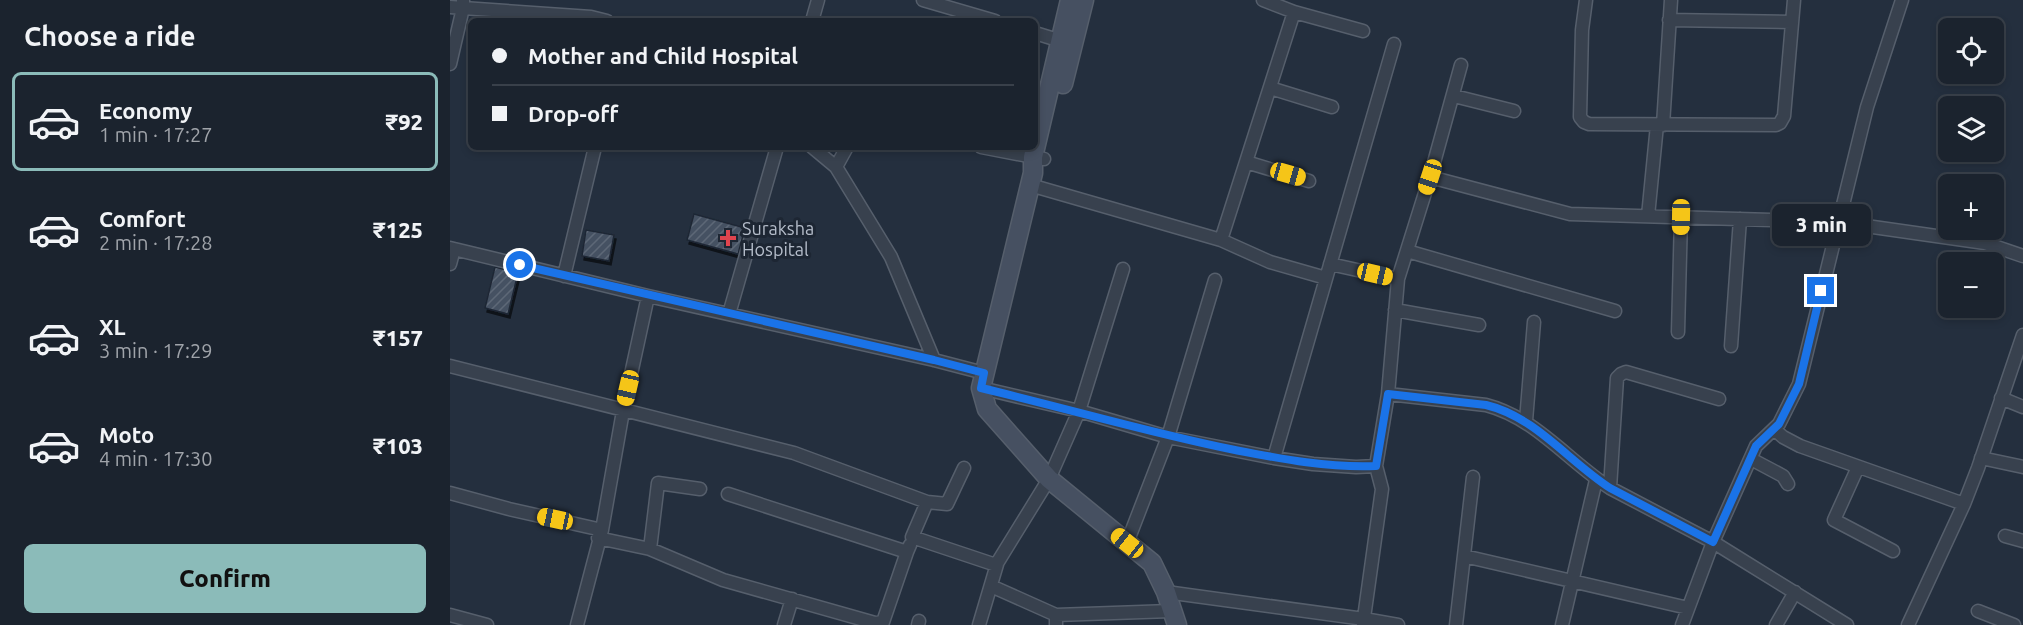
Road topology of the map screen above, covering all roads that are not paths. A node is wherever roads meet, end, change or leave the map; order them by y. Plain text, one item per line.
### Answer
1 (923, 0) edge
2 (1070, 0) edge
3 (1084, 0) edge
4 (1263, 0) edge
5 (1586, 0) edge
6 (1671, 0) edge
7 (1794, 0) edge
8 (1902, 0) edge
9 (814, 1) edge
10 (458, 5) edge
11 (1294, 12) junction
12 (595, 18) edge
13 (812, 18) edge
14 (984, 18) edge
15 (1669, 20) junction
16 (1792, 22) junction
17 (1363, 31) dead end
18 (1038, 34) edge
19 (1061, 41) junction
20 (1394, 44) dead end
21 (450, 64) edge
22 (1461, 65) dead end
23 (1270, 88) junction
24 (1454, 96) junction
25 (1332, 107) dead end
26 (1514, 111) dead end
27 (1660, 125) junction
28 (594, 150) edge
29 (776, 150) edge
30 (816, 150) edge
31 (845, 150) edge
32 (988, 150) edge
33 (1246, 162) junction
34 (836, 167) junction
35 (1035, 169) junction
36 (1430, 177) junction
37 (1310, 181) dead end
38 (1648, 216) junction
39 (1681, 217) junction
40 (1740, 219) junction
41 (1838, 222) junction
42 (1221, 240) junction
43 (452, 248) edge
44 (1407, 251) junction
45 (2023, 256) edge
46 (450, 264) edge
47 (1330, 264) junction
48 (1123, 269) dead end
49 (564, 276) junction
50 (1326, 278) junction
51 (1398, 279) junction
52 (1215, 280) dead end
53 (648, 296) junction
54 (1395, 310) junction
55 (1615, 311) dead end
56 (729, 314) junction
57 (1534, 322) dead end
58 (1479, 325) dead end
59 (1678, 332) dead end
60 (2023, 335) edge
61 (1731, 346) dead end
62 (934, 360) junction
63 (450, 366) edge
64 (983, 381) junction
65 (1388, 394) junction
66 (2001, 398) junction
67 (1719, 399) dead end
68 (2023, 408) edge
69 (623, 411) junction
70 (1079, 411) junction
71 (1526, 421) junction
72 (1774, 429) junction
73 (1168, 436) junction
74 (1274, 458) junction
75 (1981, 458) junction
76 (1751, 459) junction
77 (1376, 466) junction
78 (1858, 467) junction
79 (2023, 467) edge
80 (964, 468) dead end
81 (1473, 477) dead end
82 (1049, 478) junction
83 (1596, 480) junction
84 (1788, 484) dead end
85 (1610, 488) junction
86 (700, 489) dead end
87 (450, 493) edge
88 (728, 494) dead end
89 (927, 502) junction
90 (1964, 504) junction
91 (600, 534) junction
92 (2005, 536) dead end
93 (912, 537) junction
94 (2023, 541) edge
95 (1713, 542) junction
96 (1127, 543) junction
97 (650, 549) junction
98 (1893, 550) dead end
99 (908, 552) junction
100 (1464, 556) junction
101 (998, 561) junction
102 (1573, 581) junction
103 (991, 586) junction
104 (1166, 592) junction
105 (1795, 592) junction
106 (792, 599) junction
107 (1688, 608) junction
108 (1978, 610) dead end
109 (450, 615) edge
110 (1174, 618) edge
111 (1056, 620) edge
112 (1363, 622) edge
113 (487, 625) edge
114 (577, 625) edge
115 (784, 625) edge
116 (979, 625) edge
117 (1398, 625) edge
118 (1456, 625) edge
119 (1562, 625) edge
120 (1683, 625) edge
121 (1776, 625) edge
122 (1847, 625) edge
123 (1908, 625) edge
124 (2014, 625) edge

1 - 14 street
2 - 19 main road
3 - 35 main road
4 - 11 street
5 - 27 street
6 - 15 street
7 - 16 street
8 - 41 street
9 - 13 street
10 - 12 street
10 - 21 street
11 - 17 street
11 - 23 street
15 - 16 street
15 - 27 street
16 - 27 street
18 - 19 street
19 - 35 main road
20 - 47 street
22 - 24 street
23 - 25 street
23 - 33 street
24 - 26 street
24 - 36 street
27 - 38 street
28 - 49 street
29 - 56 street
30 - 34 street
31 - 34 street
32 - 35 street
33 - 37 street
33 - 42 street
34 - 62 street
35 - 42 street
35 - 64 main road
36 - 38 street
36 - 44 street
38 - 39 street
39 - 40 street
39 - 59 street
40 - 41 street
40 - 61 street
41 - 45 street
41 - 72 street
42 - 50 street
43 - 46 street
43 - 49 street
44 - 51 street
44 - 55 street
47 - 50 street
47 - 51 street
48 - 70 street
49 - 53 street
50 - 74 street
51 - 54 street
52 - 73 street
53 - 56 street
53 - 69 street
54 - 58 street
54 - 65 street
56 - 62 street
57 - 71 street
60 - 66 street
62 - 64 street
63 - 69 street
64 - 70 street
64 - 82 main road
65 - 71 street
65 - 77 street
66 - 68 street
66 - 75 street
67 - 85 street
69 - 89 street
69 - 91 street
70 - 73 street
70 - 82 street
71 - 83 street
72 - 76 street
72 - 78 street
73 - 74 street
73 - 96 street
74 - 77 street
75 - 79 street
75 - 90 street
76 - 84 street
76 - 95 street
77 - 112 street
78 - 90 street
78 - 98 street
80 - 89 street
81 - 100 street
82 - 96 main road
82 - 101 street
83 - 85 street
83 - 102 street
85 - 95 street
86 - 97 street
87 - 91 street
88 - 99 street
89 - 93 street
90 - 123 street
91 - 97 street
91 - 114 street
92 - 94 street
93 - 99 street
93 - 101 street
95 - 105 street
95 - 107 street
96 - 104 main road
97 - 106 street
99 - 106 street
100 - 102 street
100 - 118 street
101 - 103 street
102 - 107 street
102 - 119 street
103 - 111 street
103 - 116 street
104 - 110 main road
104 - 112 street
105 - 121 street
105 - 122 street
106 - 115 street
107 - 120 street
108 - 124 street
109 - 113 street
110 - 111 street
112 - 117 street

